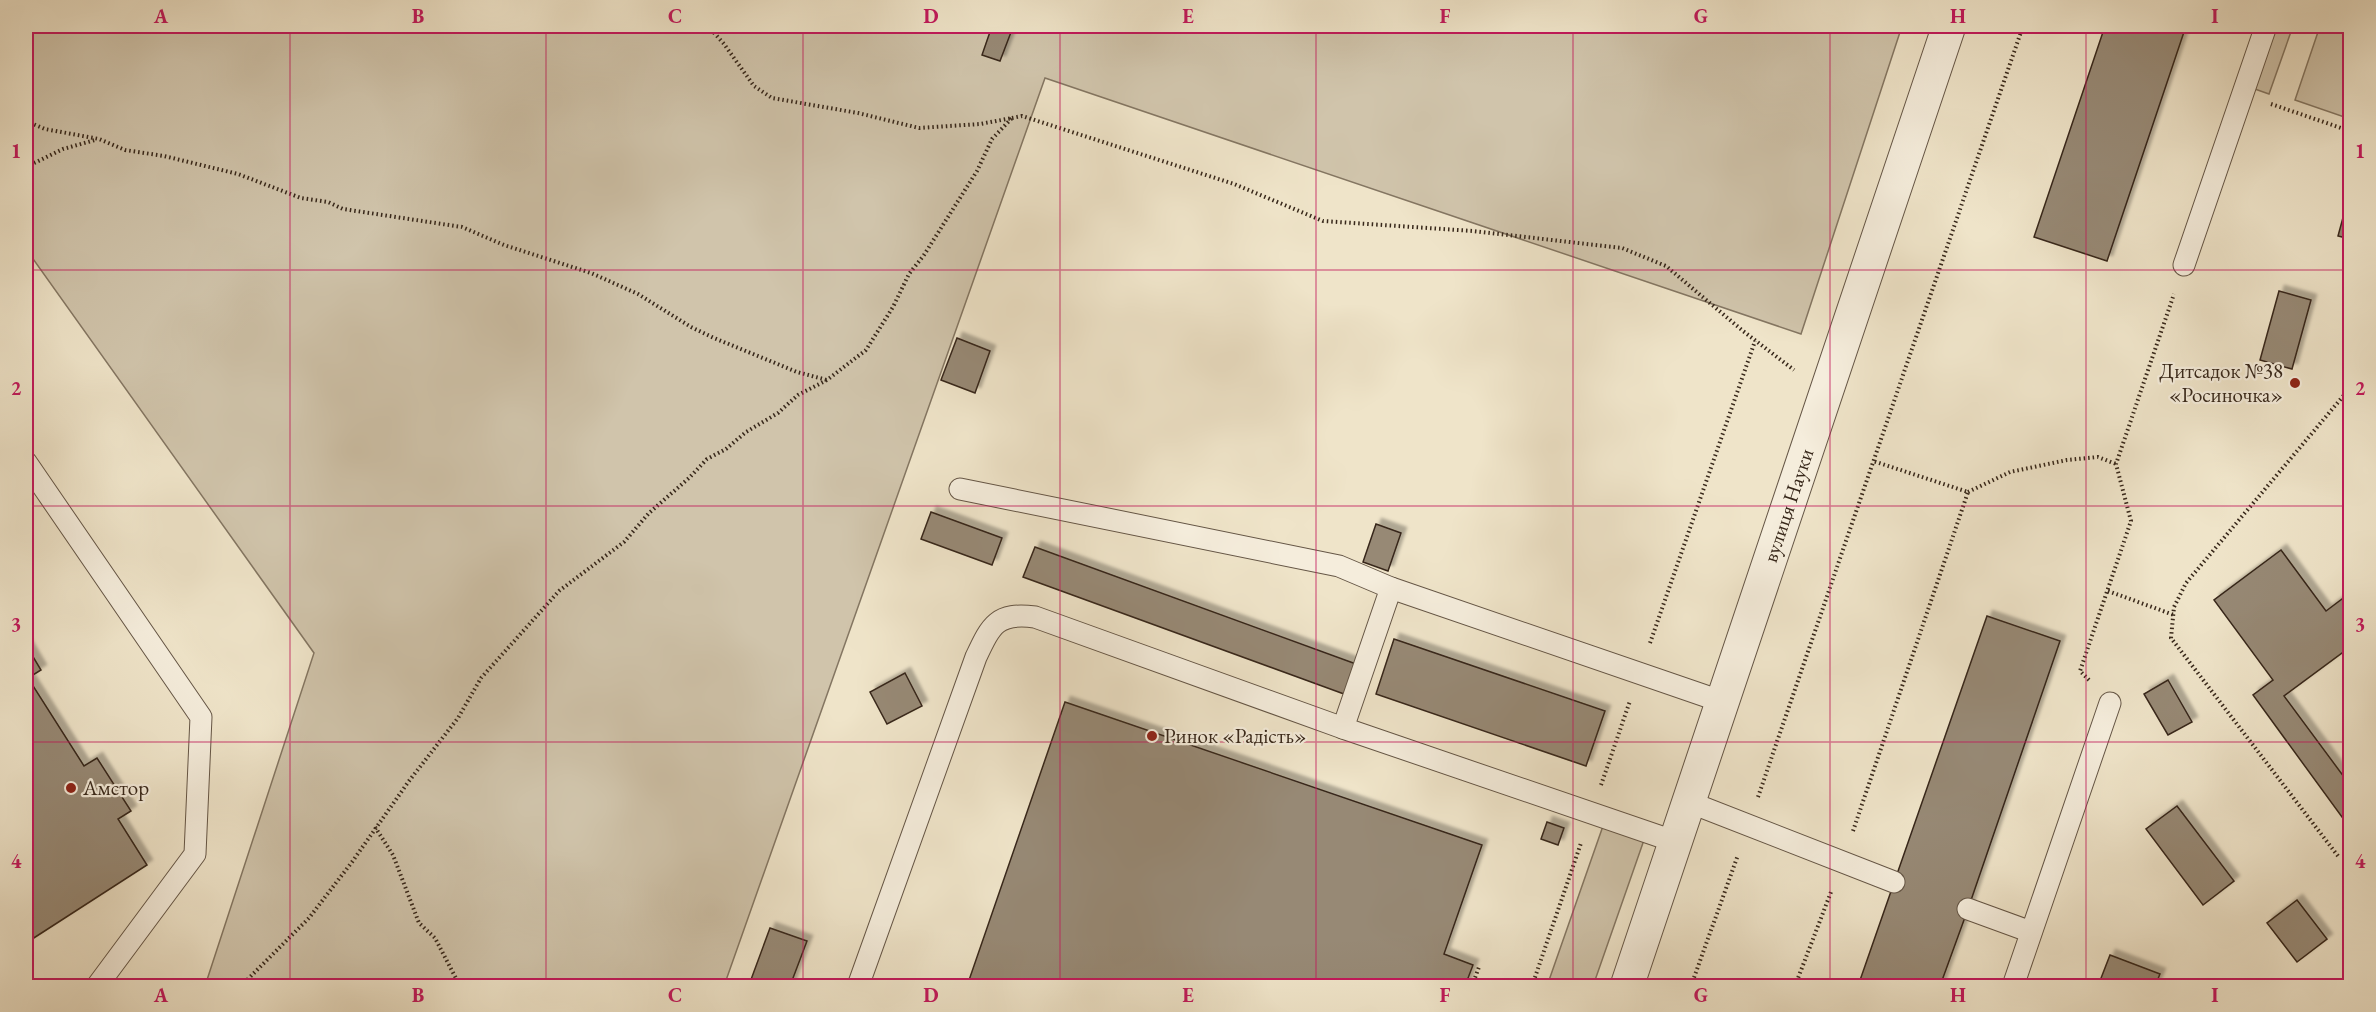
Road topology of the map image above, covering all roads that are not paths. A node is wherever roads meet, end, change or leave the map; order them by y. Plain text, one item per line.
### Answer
1 (1949, 26) edge
2 (2266, 26) edge
3 (2184, 265) road end
4 (26, 462) edge
5 (960, 489) dead end
6 (1391, 588) junction
7 (1723, 702) junction
8 (2110, 703) road end
9 (1343, 728) junction
10 (1689, 802) junction
11 (1676, 842) junction
12 (1894, 882) dead end
13 (1968, 909) dead end
14 (2031, 932) junction
15 (97, 987) edge
16 (858, 987) edge
17 (1628, 987) edge
18 (2013, 987) edge

1 - 7 street, вулиця Науки
2 - 3 lane
4 - 15 lane
5 - 6 lane
6 - 7 lane
6 - 9 lane
7 - 10 street, вулиця Науки
8 - 14 lane
9 - 11 lane
9 - 16 lane
10 - 11 street, вулиця Науки
10 - 12 lane
11 - 17 street, вулиця Науки
13 - 14 lane
14 - 18 lane

